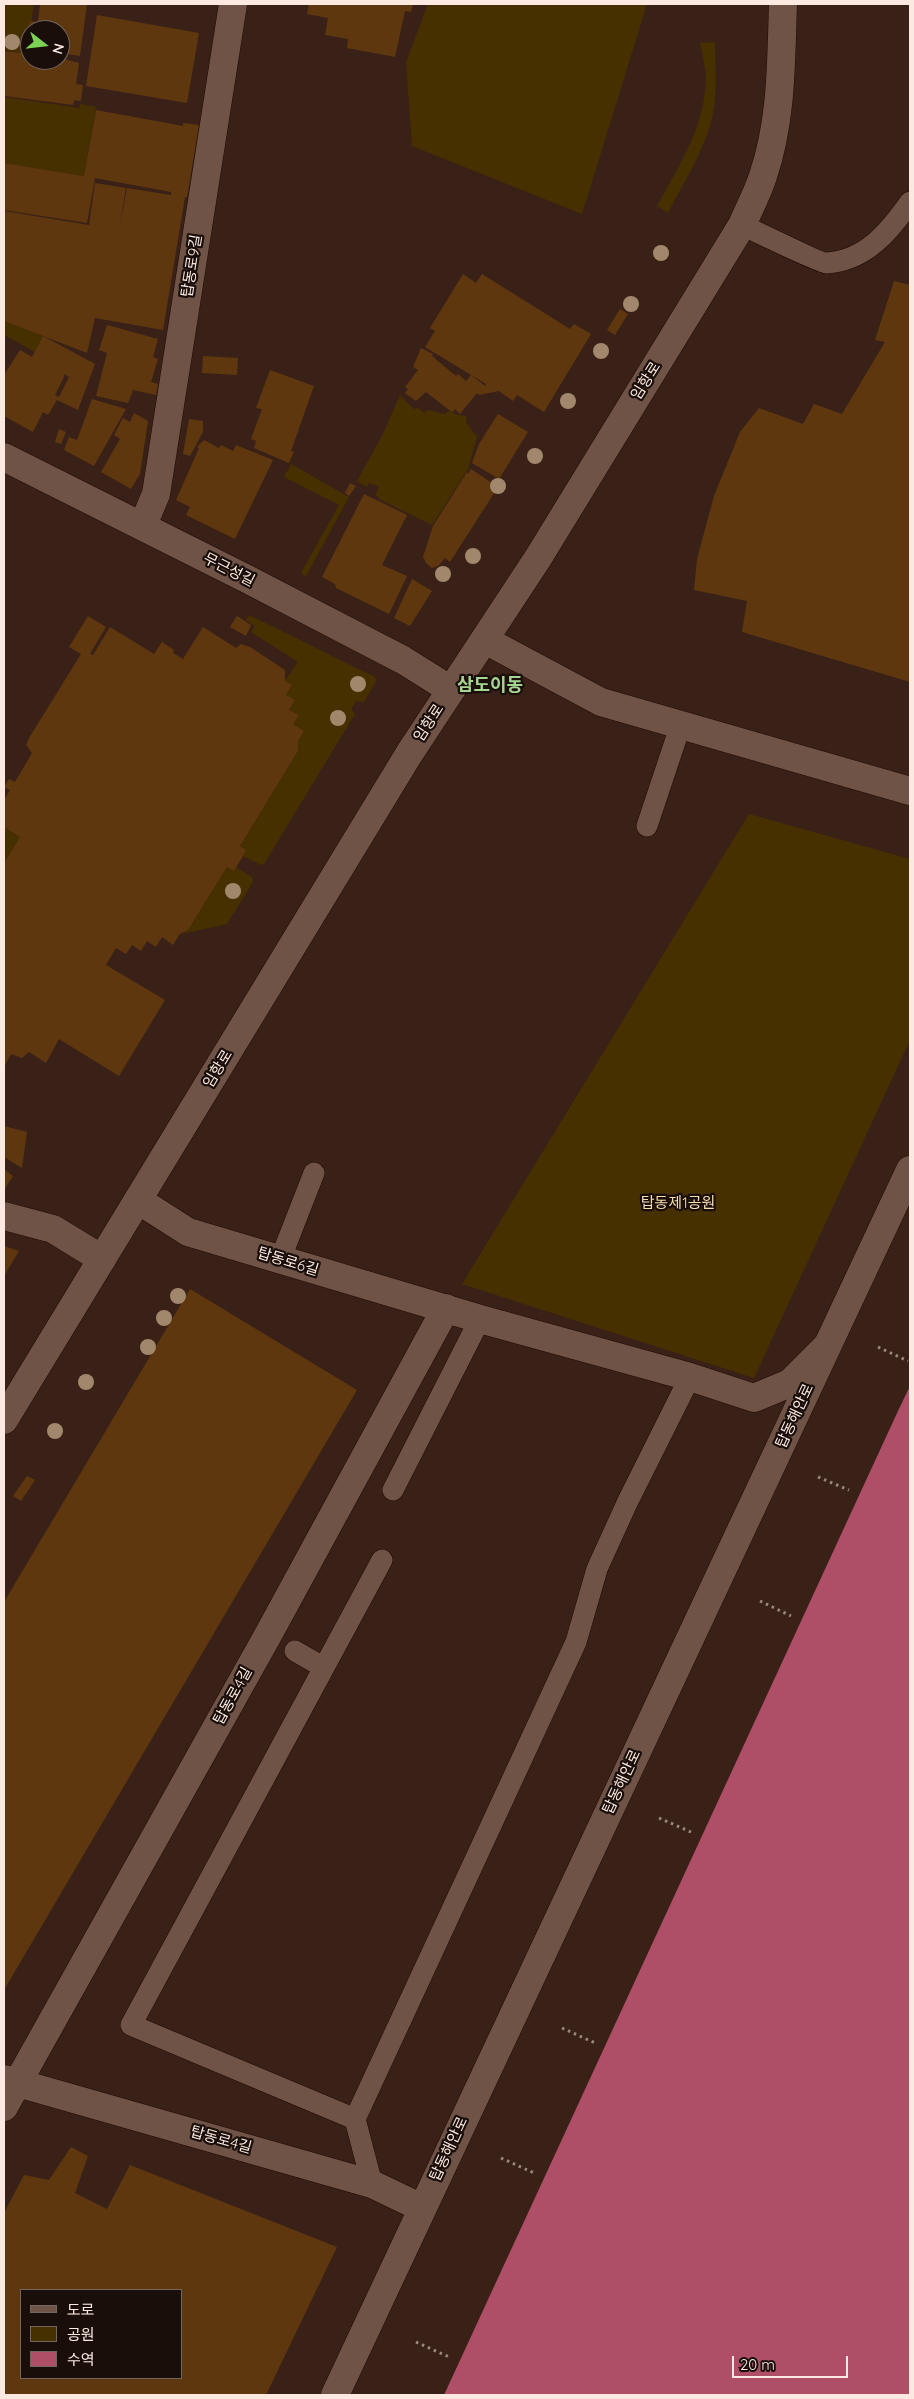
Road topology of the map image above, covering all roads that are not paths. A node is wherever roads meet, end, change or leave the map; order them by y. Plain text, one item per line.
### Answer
1 (233, 4) edge
2 (783, 4) edge
3 (910, 202) edge
4 (742, 225) junction
5 (4, 457) edge
6 (143, 525) junction
7 (485, 640) junction
8 (450, 690) junction
9 (681, 724) junction
10 (910, 791) edge
11 (648, 826) dead end
12 (910, 1170) edge
13 (314, 1173) dead end
14 (138, 1200) junction
15 (4, 1216) edge
16 (102, 1260) junction
17 (280, 1260) junction
18 (446, 1308) junction
19 (480, 1319) junction
20 (830, 1343) junction
21 (690, 1377) junction
22 (4, 1420) edge
23 (393, 1490) dead end
24 (382, 1560) dead end
25 (295, 1651) dead end
26 (323, 1667) junction
27 (10, 2080) edge
28 (4, 2107) edge
29 (355, 2119) junction
30 (372, 2184) junction
31 (422, 2208) junction
32 (335, 2395) edge

1 - 6 street, 탑동로9길
2 - 4 street, 임항로
3 - 4 lane
4 - 7 street, 임항로
5 - 6 street, 무근성길
6 - 8 street, 무근성길
7 - 8 street, 임항로
7 - 9 street
8 - 14 street, 임항로
9 - 10 street
9 - 11 lane
12 - 20 street, 탑동해안로
13 - 17 lane
14 - 16 street, 임항로
14 - 17 street, 탑동로6길
15 - 16 street
16 - 22 street, 임항로
17 - 18 street, 탑동로6길
18 - 19 street, 탑동로6길
18 - 27 street, 탑동로4길
19 - 21 street, 탑동로6길
19 - 23 lane
20 - 21 street, 탑동로6길
20 - 31 street, 탑동해안로
21 - 29 lane
24 - 26 lane
25 - 26 lane
26 - 29 lane
27 - 28 street, 탑동로4길
27 - 30 street, 탑동로4길
29 - 30 lane
30 - 31 street, 탑동로4길
31 - 32 street, 탑동해안로

